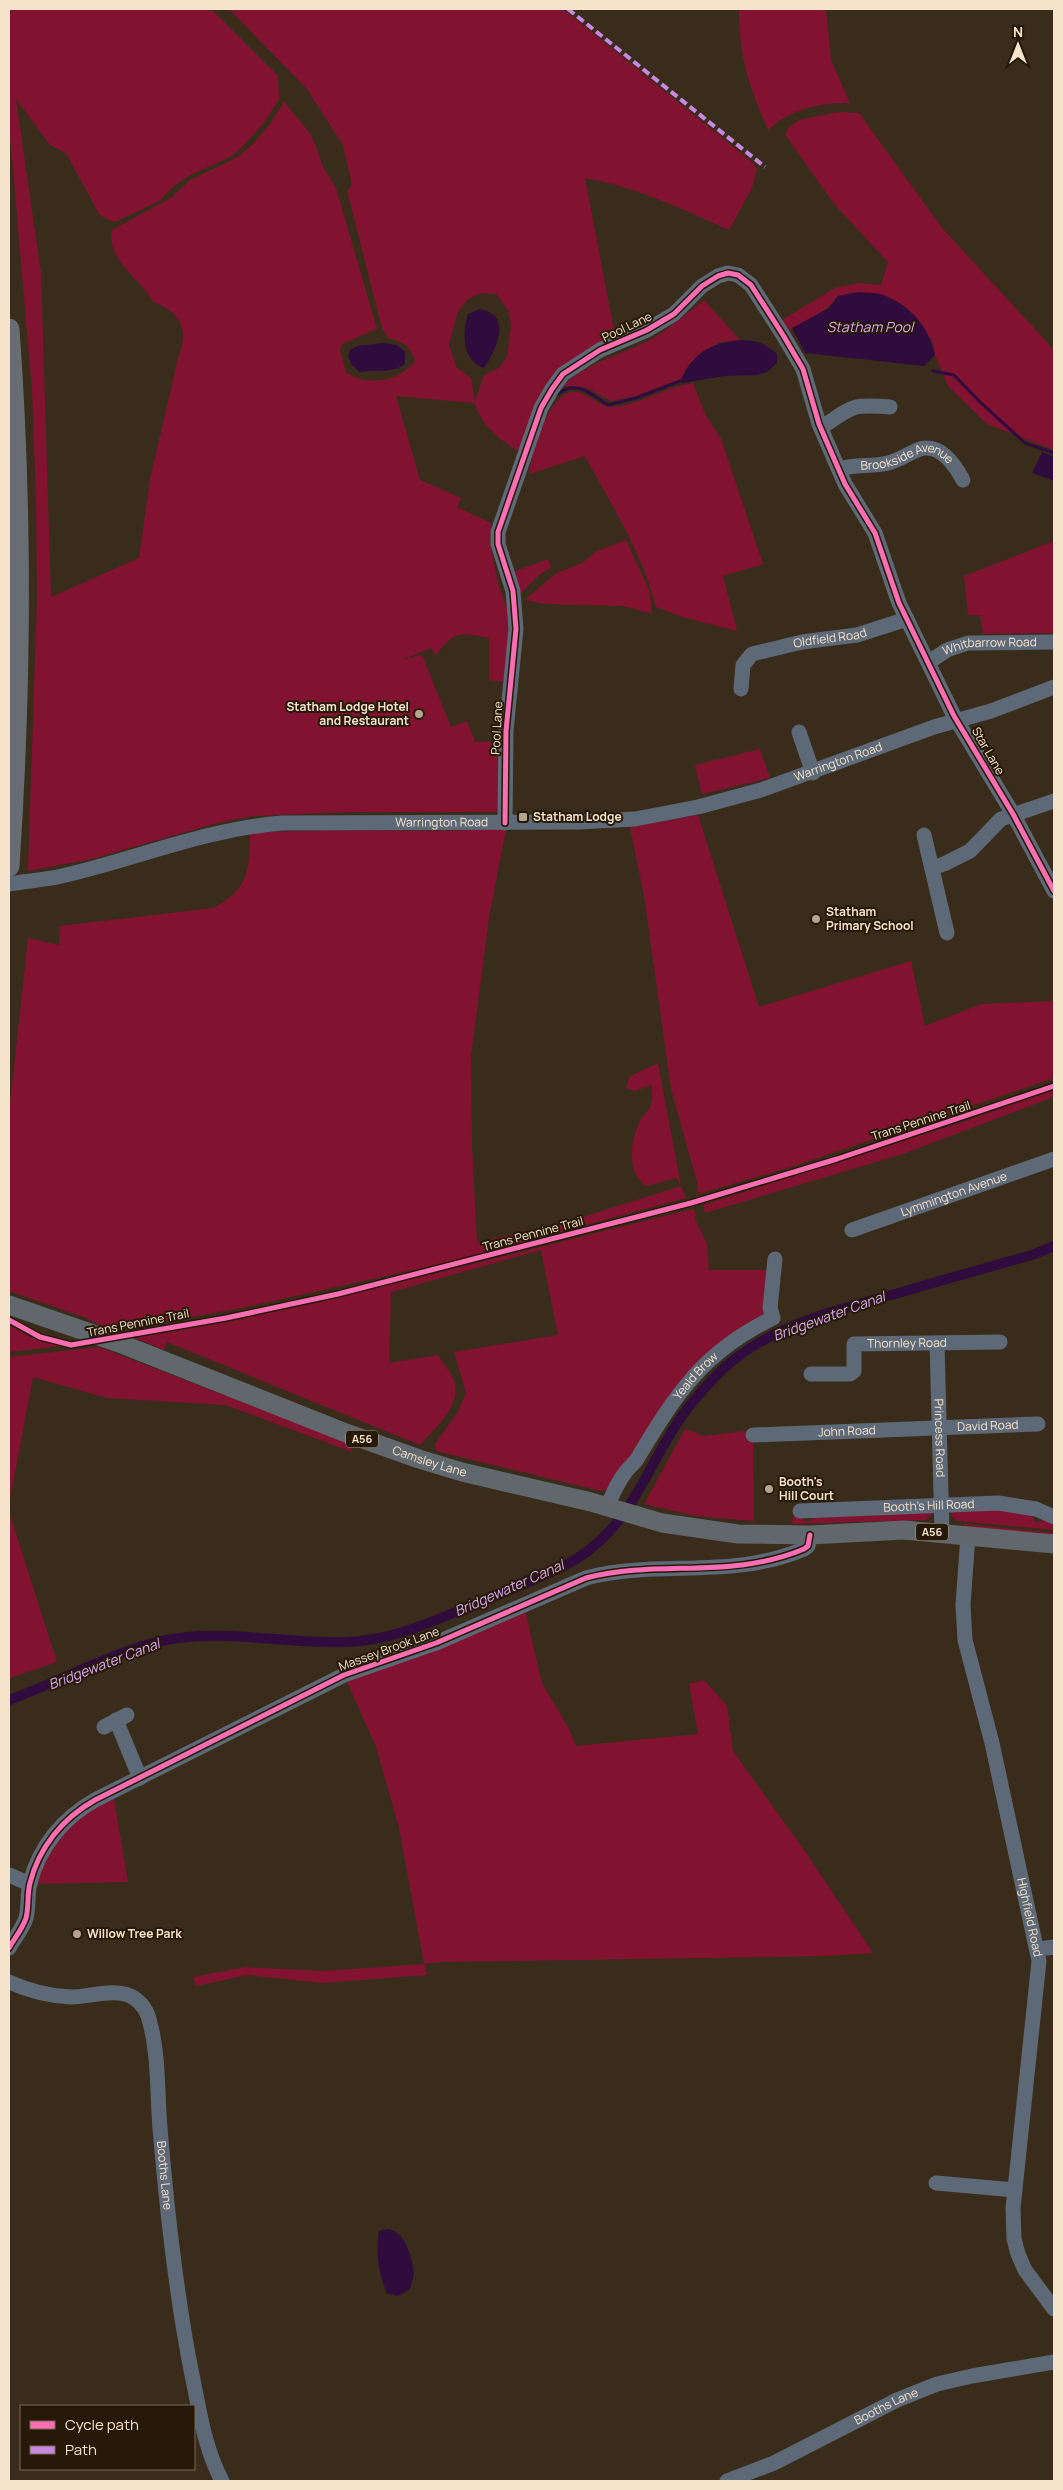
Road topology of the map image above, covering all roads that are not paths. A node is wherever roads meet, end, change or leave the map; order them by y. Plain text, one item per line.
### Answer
1 (9, 329) edge
2 (890, 407) dead end
3 (821, 428) junction
4 (839, 469) junction
5 (963, 480) dead end
6 (907, 619) junction
7 (1054, 642) edge
8 (929, 662) junction
9 (1054, 687) edge
10 (741, 689) dead end
11 (957, 720) junction
12 (798, 732) dead end
13 (812, 772) junction
14 (1054, 801) edge
15 (1013, 814) junction
16 (505, 823) junction
17 (924, 835) dead end
18 (9, 866) edge
19 (932, 868) junction
20 (9, 884) edge
21 (1054, 891) edge
22 (948, 933) dead end
23 (1054, 1160) edge
24 (849, 1231) dead end
25 (775, 1258) dead end
26 (9, 1305) edge
27 (1000, 1342) dead end
28 (937, 1343) junction
29 (811, 1374) dead end
30 (1038, 1424) dead end
31 (939, 1426) junction
32 (753, 1435) dead end
33 (942, 1505) junction
34 (610, 1508) junction
35 (800, 1511) dead end
36 (1054, 1517) edge
37 (942, 1533) junction
38 (810, 1535) junction
39 (968, 1535) junction
40 (1054, 1544) edge
41 (116, 1721) dead end
42 (140, 1778) junction
43 (9, 1875) edge
44 (30, 1884) junction
45 (1054, 1947) edge
46 (9, 1948) edge
47 (1038, 1949) junction
48 (9, 1982) edge
49 (936, 2183) dead end
50 (1016, 2190) junction
51 (1050, 2294) edge
52 (1054, 2309) edge
53 (1054, 2362) edge
54 (222, 2481) edge
55 (728, 2481) edge

1 - 18 highway
2 - 3 street
3 - 4 street, Pool Lane
3 - 16 street, Pool Lane
4 - 5 street, Brookside Avenue
4 - 6 street, Pool Lane
6 - 8 street, Star Lane
6 - 10 street, Oldfield Road
7 - 8 street, Whitbarrow Road
8 - 11 street, Star Lane
9 - 11 street
11 - 13 street, Warrington Road
11 - 15 street, Star Lane
12 - 13 street
13 - 16 street, Warrington Road
14 - 15 street
15 - 19 street
15 - 21 street, Star Lane
16 - 20 street, Warrington Road
17 - 19 street
19 - 22 street
23 - 24 street, Lymmington Avenue
25 - 34 street, Yeald Brow
26 - 34 main road, Camsley Lane / A56
27 - 28 street, Thornley Road
28 - 29 street, Thornley Road
28 - 31 street, Princess Road
30 - 31 street, David Road
31 - 32 street, John Road
31 - 33 street, Princess Road
33 - 35 street, Booth's Hill Road
33 - 36 street, Booth's Hill Road
33 - 37 street, Princess Road
34 - 38 main road, Camsley Lane / A56
37 - 38 main road, A56
37 - 39 main road, A56
38 - 42 street, Massey Brook Lane
39 - 40 main road, A56
39 - 47 street, Highfield Road
41 - 42 street
42 - 44 street, Massey Brook Lane
43 - 44 street
44 - 46 street, Massey Brook Lane
45 - 47 street
47 - 50 street, Highfield Road
48 - 54 street, Booths Lane
49 - 50 street
50 - 51 street, Highfield Road
51 - 52 street, Highfield Road
53 - 55 street, Booths Lane

